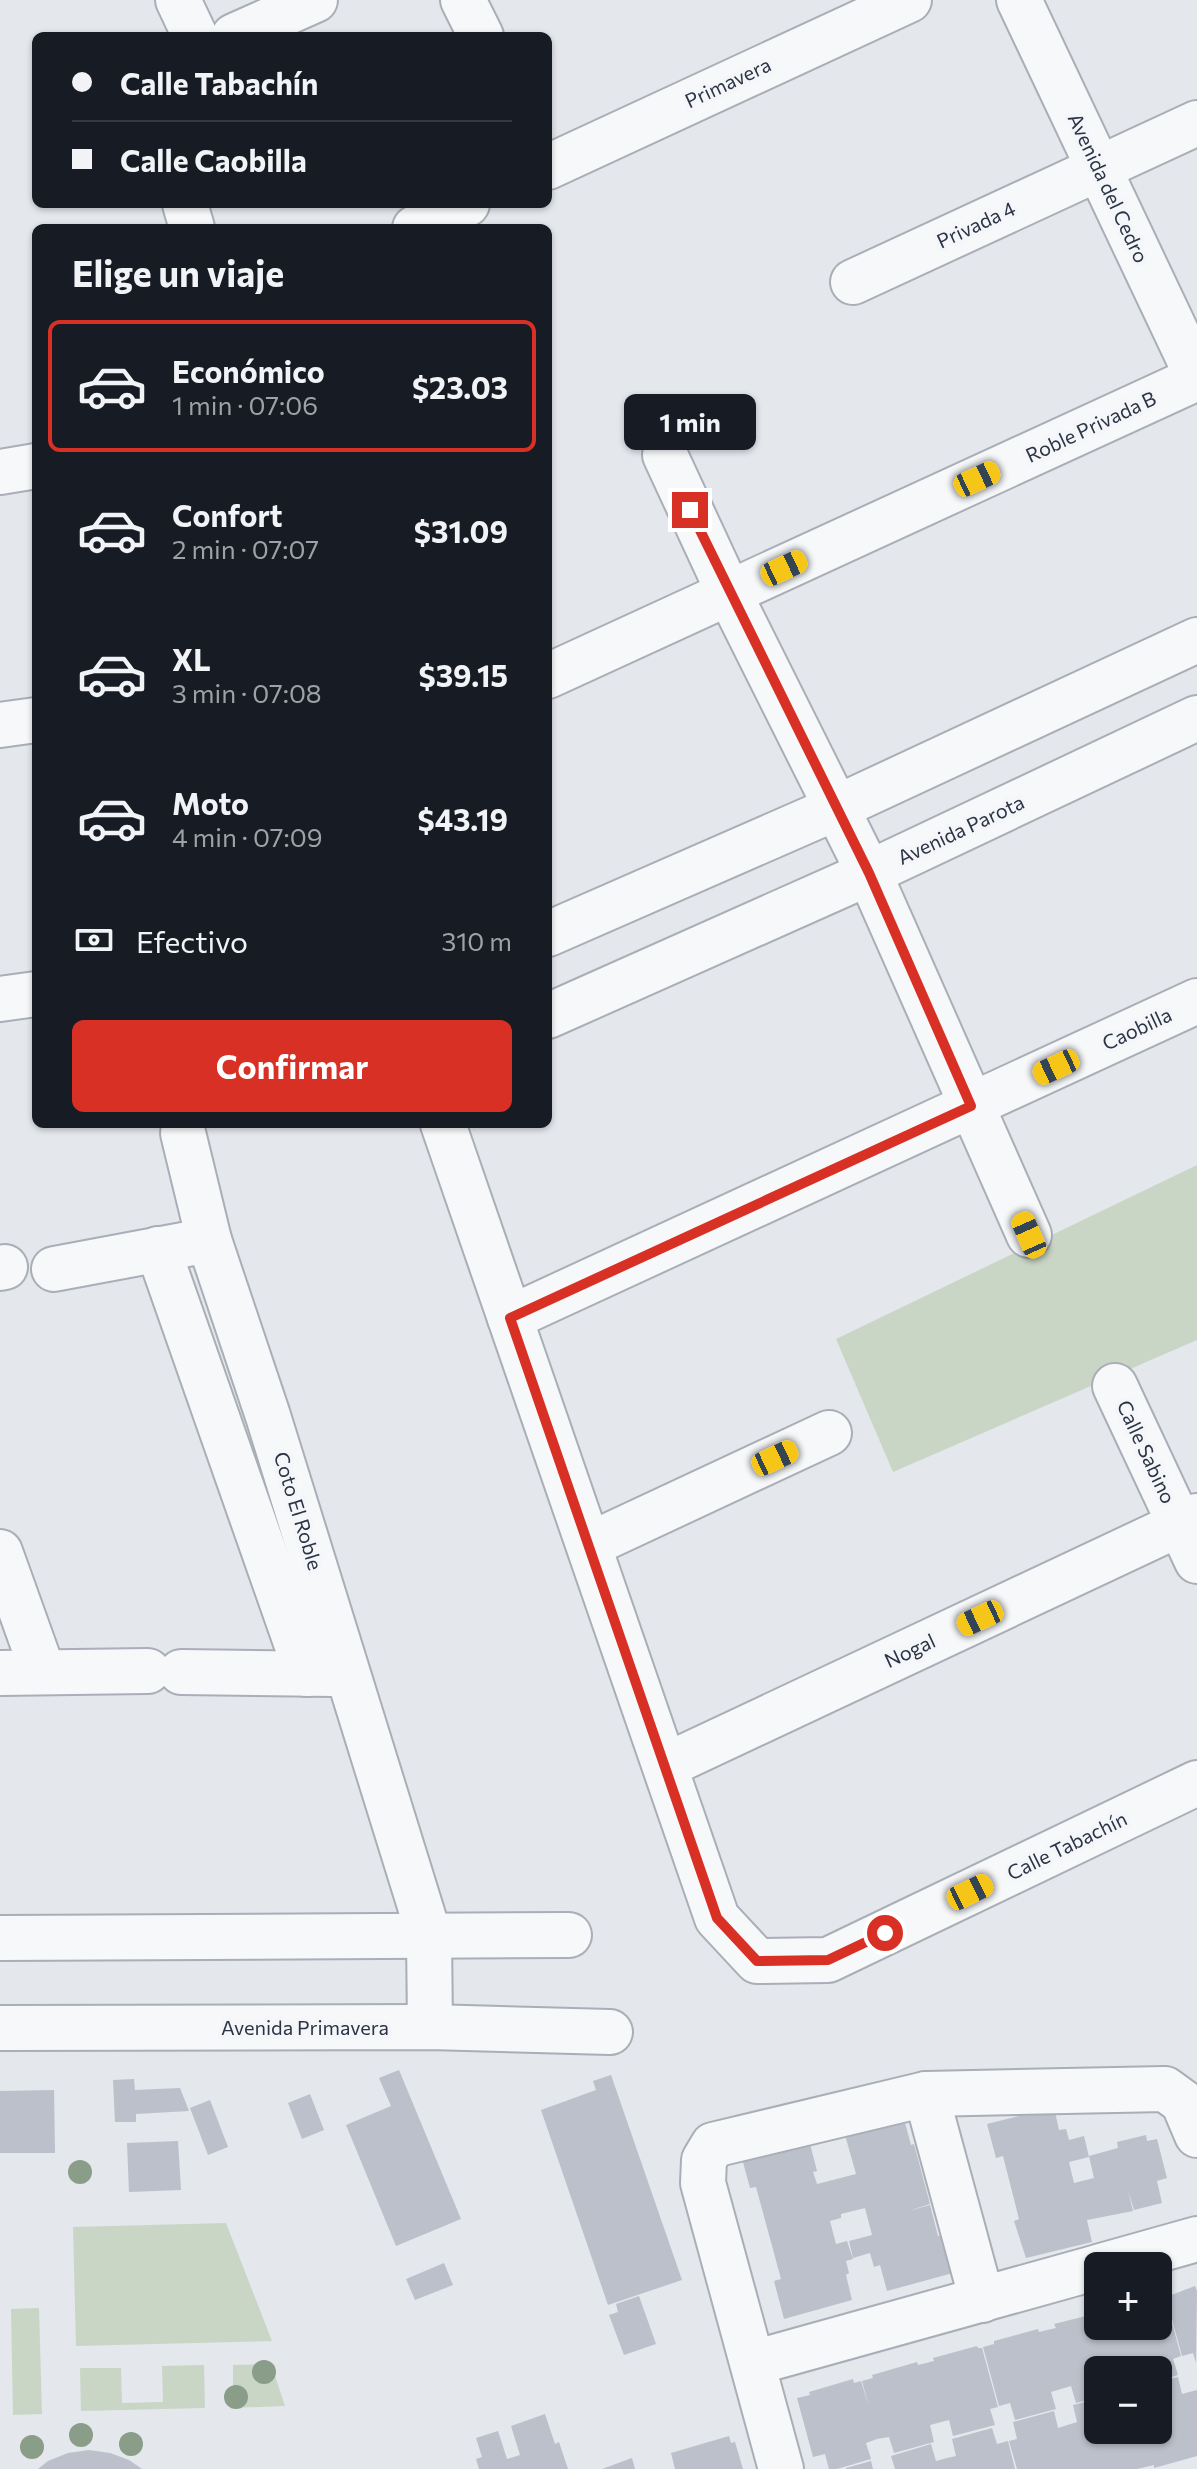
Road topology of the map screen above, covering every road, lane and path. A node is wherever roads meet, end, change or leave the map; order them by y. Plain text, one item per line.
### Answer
1 (178, 0) edge
2 (315, 0) edge
3 (463, 0) edge
4 (909, 0) edge
5 (1019, 0) edge
6 (193, 32) edge
7 (243, 32) edge
8 (479, 32) edge
9 (1197, 123) edge
10 (552, 165) edge
11 (1099, 168) junction
12 (458, 208) edge
13 (424, 224) edge
14 (853, 282) dead end
15 (1197, 377) edge
16 (665, 455) dead end
17 (729, 593) junction
18 (1197, 640) edge
19 (552, 674) edge
20 (1197, 718) edge
21 (32, 721) edge
22 (0, 725) edge
23 (836, 808) junction
24 (869, 873) junction
25 (552, 932) edge
26 (32, 995) edge
27 (0, 999) edge
28 (1197, 1001) edge
29 (552, 1014) edge
30 (971, 1106) junction
31 (444, 1128) edge
32 (183, 1133) dead end
33 (1029, 1235) dead end
34 (209, 1240) junction
35 (158, 1249) junction
36 (54, 1269) dead end
37 (510, 1318) junction
38 (1115, 1386) dead end
39 (829, 1433) dead end
40 (1191, 1534) edge
41 (589, 1545) junction
42 (0, 1552) edge
43 (43, 1672) junction
44 (0, 1673) edge
45 (328, 1674) junction
46 (665, 1766) junction
47 (1197, 1783) edge
48 (429, 1935) junction
49 (569, 1935) dead end
50 (0, 1938) edge
51 (430, 2027) junction
52 (0, 2028) edge
53 (610, 2032) dead end
54 (926, 2094) junction
55 (1197, 2135) edge
56 (1197, 2239) edge
57 (1150, 2252) edge
58 (1084, 2271) edge
59 (982, 2300) junction
60 (753, 2363) junction
61 (781, 2469) edge

1 - 6 street
2 - 7 street
3 - 8 street
4 - 10 street, Primavera
5 - 11 street, Avenida del Cedro
9 - 11 street, Privada 4
11 - 14 street, Privada 4
11 - 15 street, Avenida del Cedro
12 - 13 street
15 - 17 street, Roble Privada B
16 - 17 street
17 - 19 street, Roble Privada B
17 - 23 street
18 - 23 street
20 - 24 street, Avenida Parota
21 - 22 street
23 - 24 street
23 - 25 street
24 - 29 street, Avenida Parota
24 - 30 street
26 - 27 street
28 - 30 street, Caobilla
30 - 33 street
30 - 37 street, Caobilla
31 - 37 street
32 - 34 street, Coto El Roble
34 - 35 street
34 - 45 street, Coto El Roble
35 - 36 street
35 - 45 street
37 - 41 street
38 - 40 street, Calle Sabino
39 - 41 street
40 - 46 street, Nogal
41 - 46 street
42 - 43 street
43 - 44 street
43 - 45 street
45 - 48 street, Coto El Roble
46 - 47 street, Calle Tabachín
48 - 49 street
48 - 50 street
48 - 51 street
51 - 52 street, Avenida Primavera
51 - 53 street, Avenida Primavera
54 - 55 street
54 - 59 street
54 - 60 street
56 - 57 street
58 - 59 street
59 - 60 street
60 - 61 street

